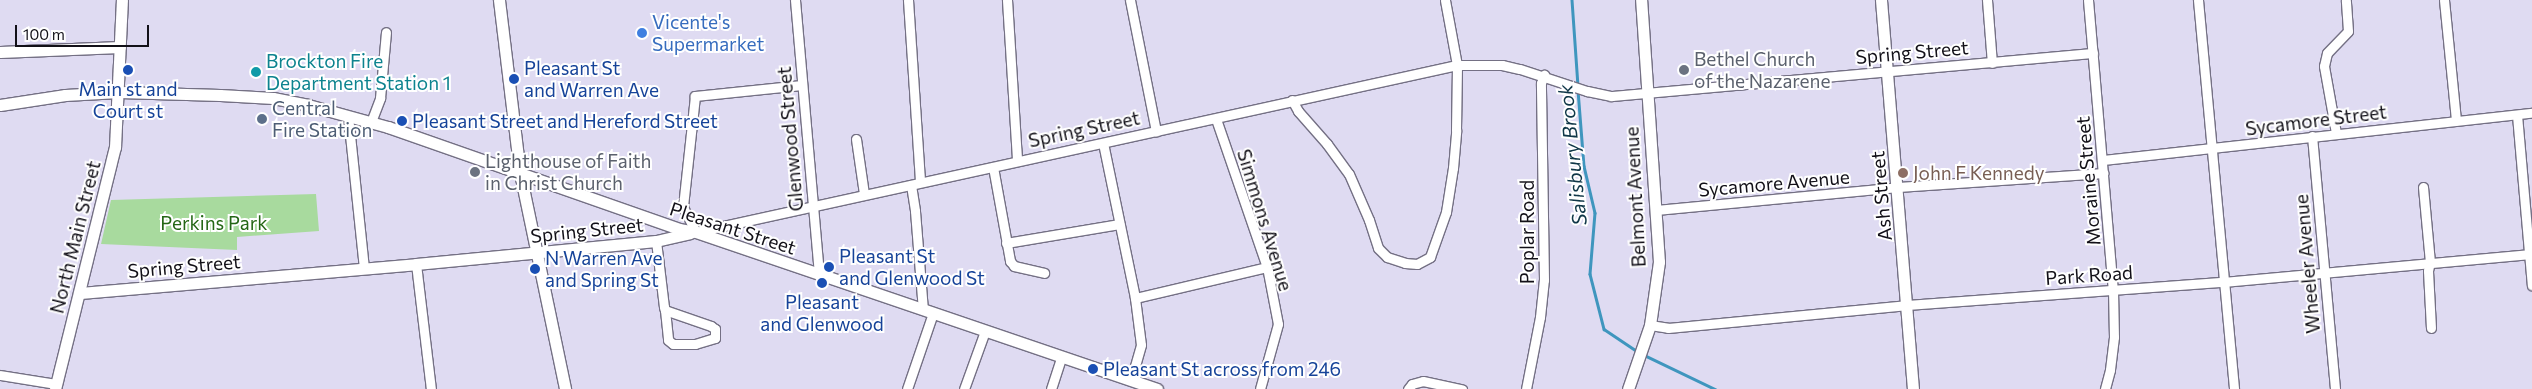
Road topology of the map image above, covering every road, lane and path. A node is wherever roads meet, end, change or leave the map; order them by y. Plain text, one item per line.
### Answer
1 (122, 0) edge
2 (499, 0) edge
3 (795, 0) edge
4 (908, 0) edge
5 (1007, 0) edge
6 (1130, 0) edge
7 (1445, 0) edge
8 (1641, 0) edge
9 (1881, 0) edge
10 (1987, 0) edge
11 (2088, 0) edge
12 (2198, 0) edge
13 (2346, 0) edge
14 (2444, 0) edge
15 (386, 32) dead end
16 (120, 47) junction
17 (0, 52) edge
18 (2093, 53) junction
19 (1992, 64) junction
20 (1456, 65) junction
21 (1886, 72) junction
22 (1544, 75) junction
23 (802, 85) junction
24 (119, 92) junction
25 (1647, 93) junction
26 (1292, 100) junction
27 (0, 105) edge
28 (2532, 113) edge
29 (2517, 114) junction
30 (348, 116) junction
31 (1216, 118) junction
32 (2456, 120) junction
33 (371, 122) junction
34 (1156, 131) junction
35 (2336, 133) junction
36 (2312, 136) junction
37 (856, 139) dead end
38 (1103, 143) junction
39 (2211, 149) junction
40 (2103, 160) junction
41 (1016, 161) junction
42 (993, 167) junction
43 (2104, 172) junction
44 (520, 173) junction
45 (915, 184) junction
46 (1898, 187) junction
47 (2422, 187) dead end
48 (864, 194) junction
49 (812, 207) junction
50 (1656, 210) junction
51 (1119, 224) junction
52 (696, 232) junction
53 (656, 240) junction
54 (1006, 243) junction
55 (536, 252) junction
56 (2530, 254) edge
57 (2430, 262) junction
58 (416, 264) junction
59 (1267, 266) junction
60 (364, 268) junction
61 (2323, 272) junction
62 (1044, 274) dead end
63 (819, 275) junction
64 (2222, 282) junction
65 (2532, 285) edge
66 (2112, 290) junction
67 (80, 293) junction
68 (1135, 298) junction
69 (1908, 305) junction
70 (665, 310) junction
71 (928, 312) junction
72 (1650, 325) junction
73 (2431, 328) dead end
74 (985, 330) junction
75 (1061, 358) junction
76 (0, 374) edge
77 (1131, 380) junction
78 (56, 387) edge
79 (431, 389) edge
80 (565, 389) edge
81 (907, 389) edge
82 (964, 389) edge
83 (1051, 389) edge
84 (1157, 389) edge
85 (1260, 389) edge
86 (1408, 389) edge
87 (1462, 389) edge
88 (1526, 389) edge
89 (1628, 389) edge
90 (1913, 389) edge
91 (2105, 389) edge
92 (2234, 389) edge
93 (2335, 389) edge

1 - 16 main road, North Main Street
2 - 44 main road
3 - 23 street, Glenwood Street
4 - 45 street
5 - 41 street
6 - 34 street
7 - 20 street
8 - 25 main road, Belmont Avenue
9 - 21 main road, Ash Street
10 - 19 street
11 - 18 street, Moraine Street
12 - 39 street
13 - 35 street
14 - 32 street
15 - 33 street
16 - 17 main road
16 - 24 main road, North Main Street
18 - 19 street, Spring Street
18 - 40 street, Moraine Street
19 - 21 street, Spring Street
20 - 22 street, Spring Street
20 - 26 street, Spring Street
20 - 26 street
21 - 25 street, Spring Street
21 - 46 main road, Ash Street
22 - 25 street, Spring Street
22 - 88 street, Poplar Road
23 - 49 street, Glenwood Street
23 - 52 street
24 - 27 main road, Pleasant Street
24 - 30 main road, Pleasant Street
24 - 67 main road, North Main Street
25 - 50 main road, Belmont Avenue
26 - 31 street, Spring Street
28 - 29 street, Sycamore Street
29 - 32 street, Sycamore Street
29 - 56 street
30 - 33 main road, Pleasant Street
30 - 60 street
31 - 34 street, Spring Street
31 - 59 street, Simmons Avenue
32 - 35 street, Sycamore Street
33 - 44 main road, Pleasant Street
34 - 38 street, Spring Street
35 - 36 street, Sycamore Street
36 - 39 street, Sycamore Street
36 - 61 street, Wheeler Avenue
37 - 48 street
38 - 41 street, Spring Street
38 - 51 street
39 - 40 street, Sycamore Street
39 - 64 street
40 - 43 street, Moraine Street
41 - 42 street, Spring Street
42 - 45 street, Spring Street
42 - 54 street
43 - 46 street, Sycamore Avenue
43 - 66 street, Moraine Street
44 - 52 main road, Pleasant Street
44 - 55 main road
45 - 48 street, Spring Street
45 - 71 street
46 - 50 street, Sycamore Avenue
46 - 69 main road, Ash Street
47 - 57 street
48 - 49 street, Spring Street
49 - 52 street, Spring Street
49 - 63 street, Glenwood Street
50 - 72 main road, Belmont Avenue
51 - 54 street
51 - 68 street
52 - 53 main road, Spring Street
52 - 63 main road, Pleasant Street
53 - 55 main road, Spring Street
53 - 70 street
54 - 62 street
55 - 58 main road, Spring Street
55 - 80 main road
56 - 57 street, Park Road
56 - 65 street
57 - 61 street, Park Road
57 - 73 street
58 - 60 main road, Spring Street
58 - 79 street
59 - 68 street
59 - 85 street, Simmons Avenue
60 - 67 main road, Spring Street
61 - 64 street, Park Road
61 - 93 street, Wheeler Avenue
63 - 71 main road, Pleasant Street
64 - 66 street, Park Road
64 - 92 street
66 - 69 street, Park Road
66 - 91 street, Moraine Street
67 - 78 main road, North Main Street
68 - 77 street
69 - 72 street, Park Road
69 - 90 main road, Ash Street
70 - 70 street
71 - 74 main road, Pleasant Street
71 - 81 street
72 - 89 main road, Belmont Avenue
74 - 75 main road, Pleasant Street
74 - 82 street
75 - 77 main road, Pleasant Street
75 - 83 street
76 - 78 street
77 - 84 main road, Pleasant Street
86 - 87 street

